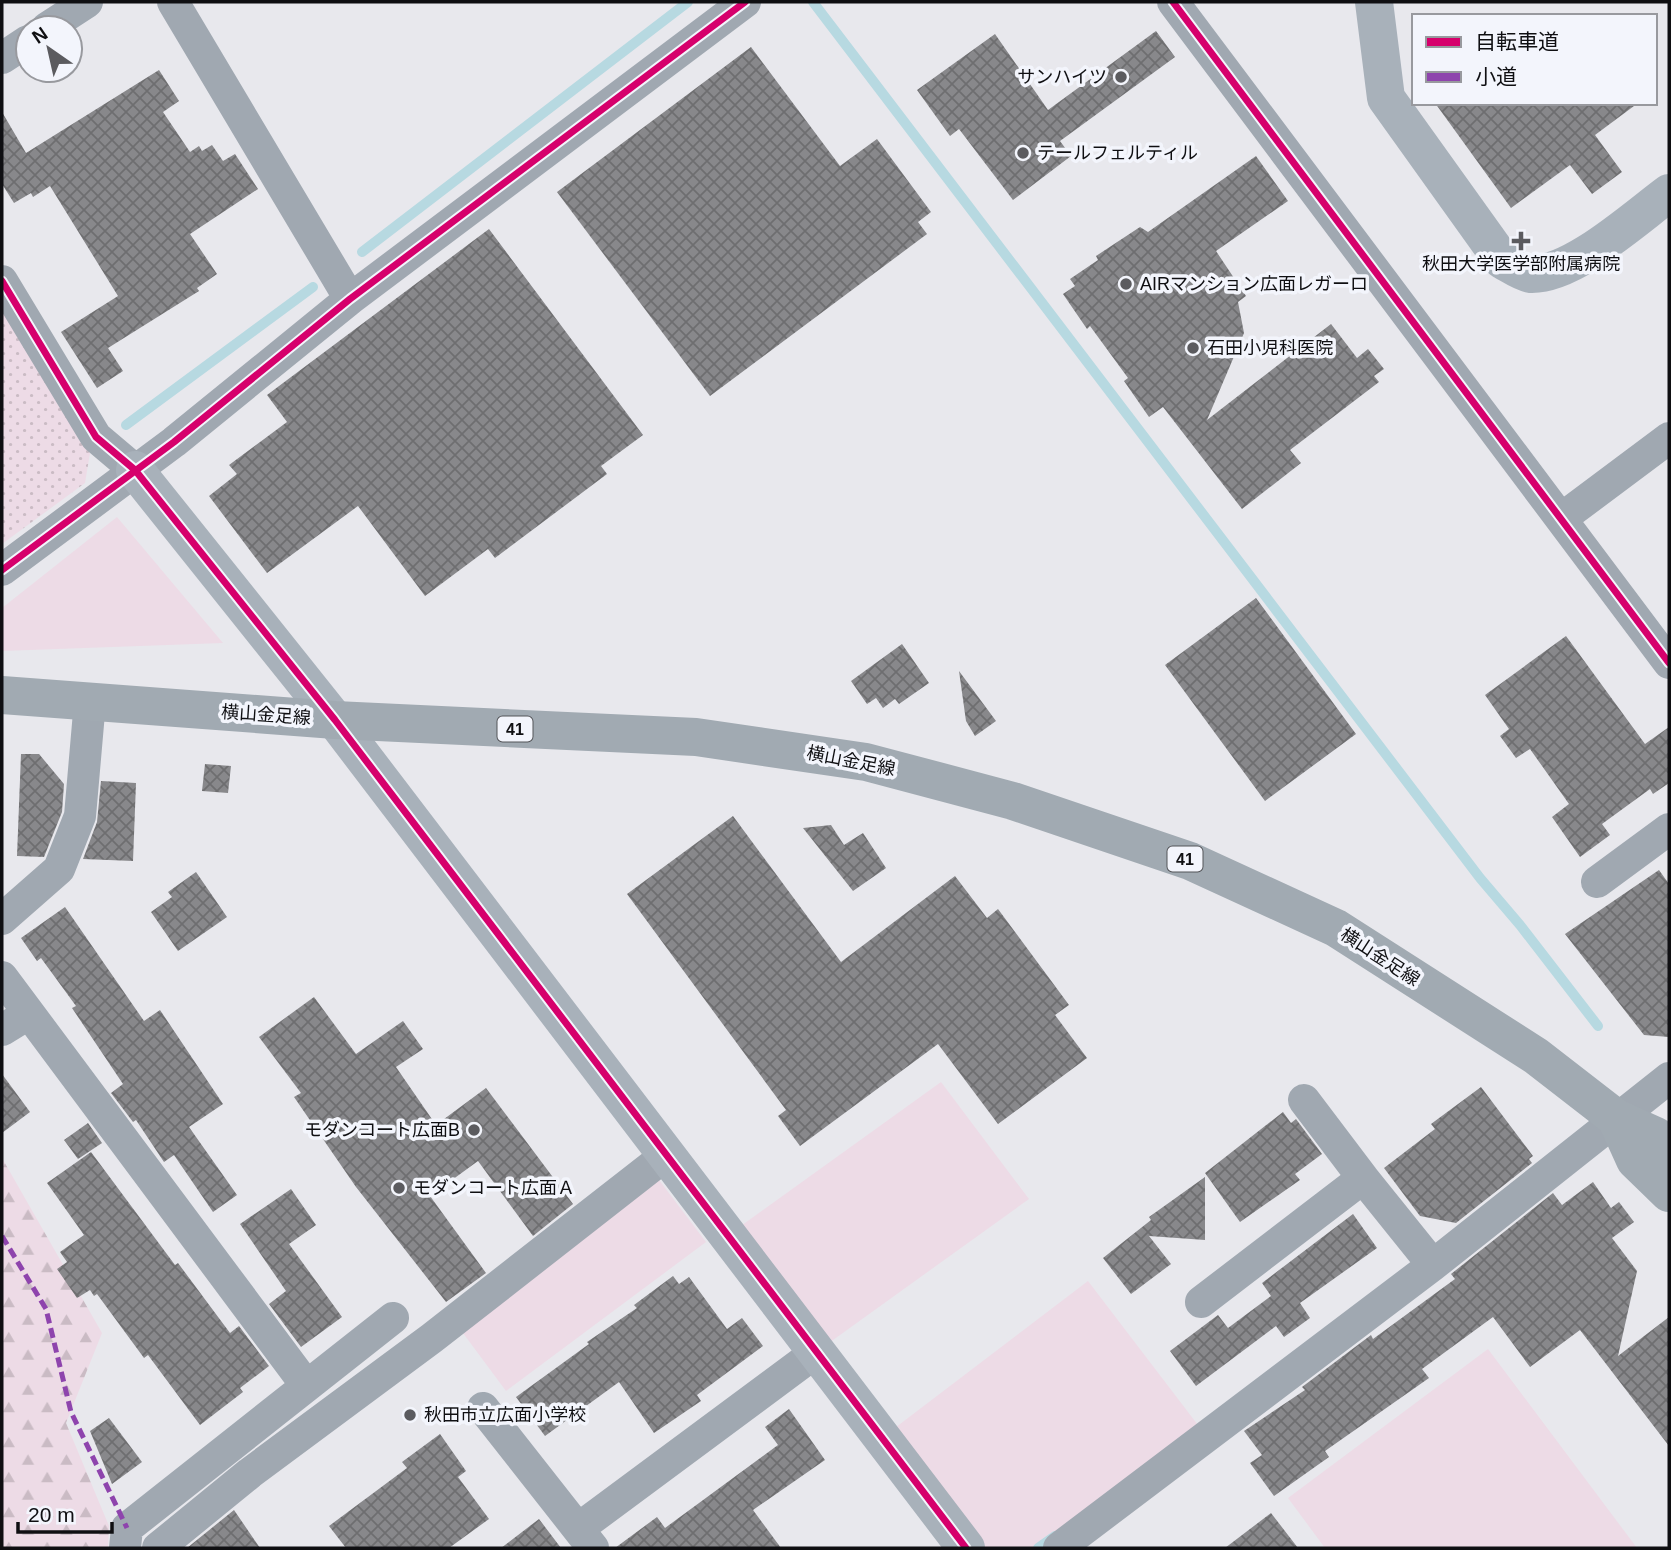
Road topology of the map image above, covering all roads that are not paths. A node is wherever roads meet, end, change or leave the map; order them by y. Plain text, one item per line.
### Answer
1 (88, 2) edge
2 (173, 2) edge
3 (745, 2) edge
4 (1173, 2) edge
5 (1374, 2) edge
6 (69, 14) edge
7 (1669, 193) edge
8 (2, 281) edge
9 (351, 299) junction
10 (1669, 438) edge
11 (135, 470) junction
12 (1562, 518) junction
13 (2, 570) edge
14 (1666, 653) edge
15 (2, 695) edge
16 (90, 701) junction
17 (335, 720) junction
18 (1669, 829) edge
19 (1597, 882) dead end
20 (2, 919) edge
21 (2, 978) edge
22 (28, 1014) junction
23 (2, 1030) edge
24 (1669, 1078) edge
25 (1304, 1100) dead end
26 (1616, 1118) junction
27 (1669, 1147) edge
28 (665, 1157) junction
29 (1363, 1178) junction
30 (1669, 1193) edge
31 (1428, 1259) junction
32 (1201, 1302) dead end
33 (393, 1318) dead end
34 (815, 1353) junction
35 (306, 1385) junction
36 (483, 1408) dead end
37 (586, 1538) edge
38 (125, 1548) edge
39 (158, 1548) edge
40 (966, 1548) edge
41 (1059, 1548) edge

1 - 6 street
2 - 9 street
3 - 9 street
4 - 12 street
5 - 7 street
8 - 11 street
9 - 11 street
10 - 12 street
11 - 13 street
11 - 17 street
12 - 14 street
15 - 16 main road, 横山金足線 / 41
16 - 17 main road, 横山金足線 / 41
16 - 20 street
17 - 26 main road, 横山金足線 / 41
17 - 28 street
18 - 19 street
21 - 22 street
22 - 23 street
22 - 35 street
24 - 26 street
25 - 29 street
26 - 27 main road, 横山金足線 / 41
26 - 30 main road, 横山金足線 / 41
26 - 31 street
28 - 34 street
28 - 39 street
29 - 31 street
29 - 32 street
31 - 41 street
33 - 35 street
34 - 37 street
34 - 40 street
35 - 38 street
36 - 37 street

